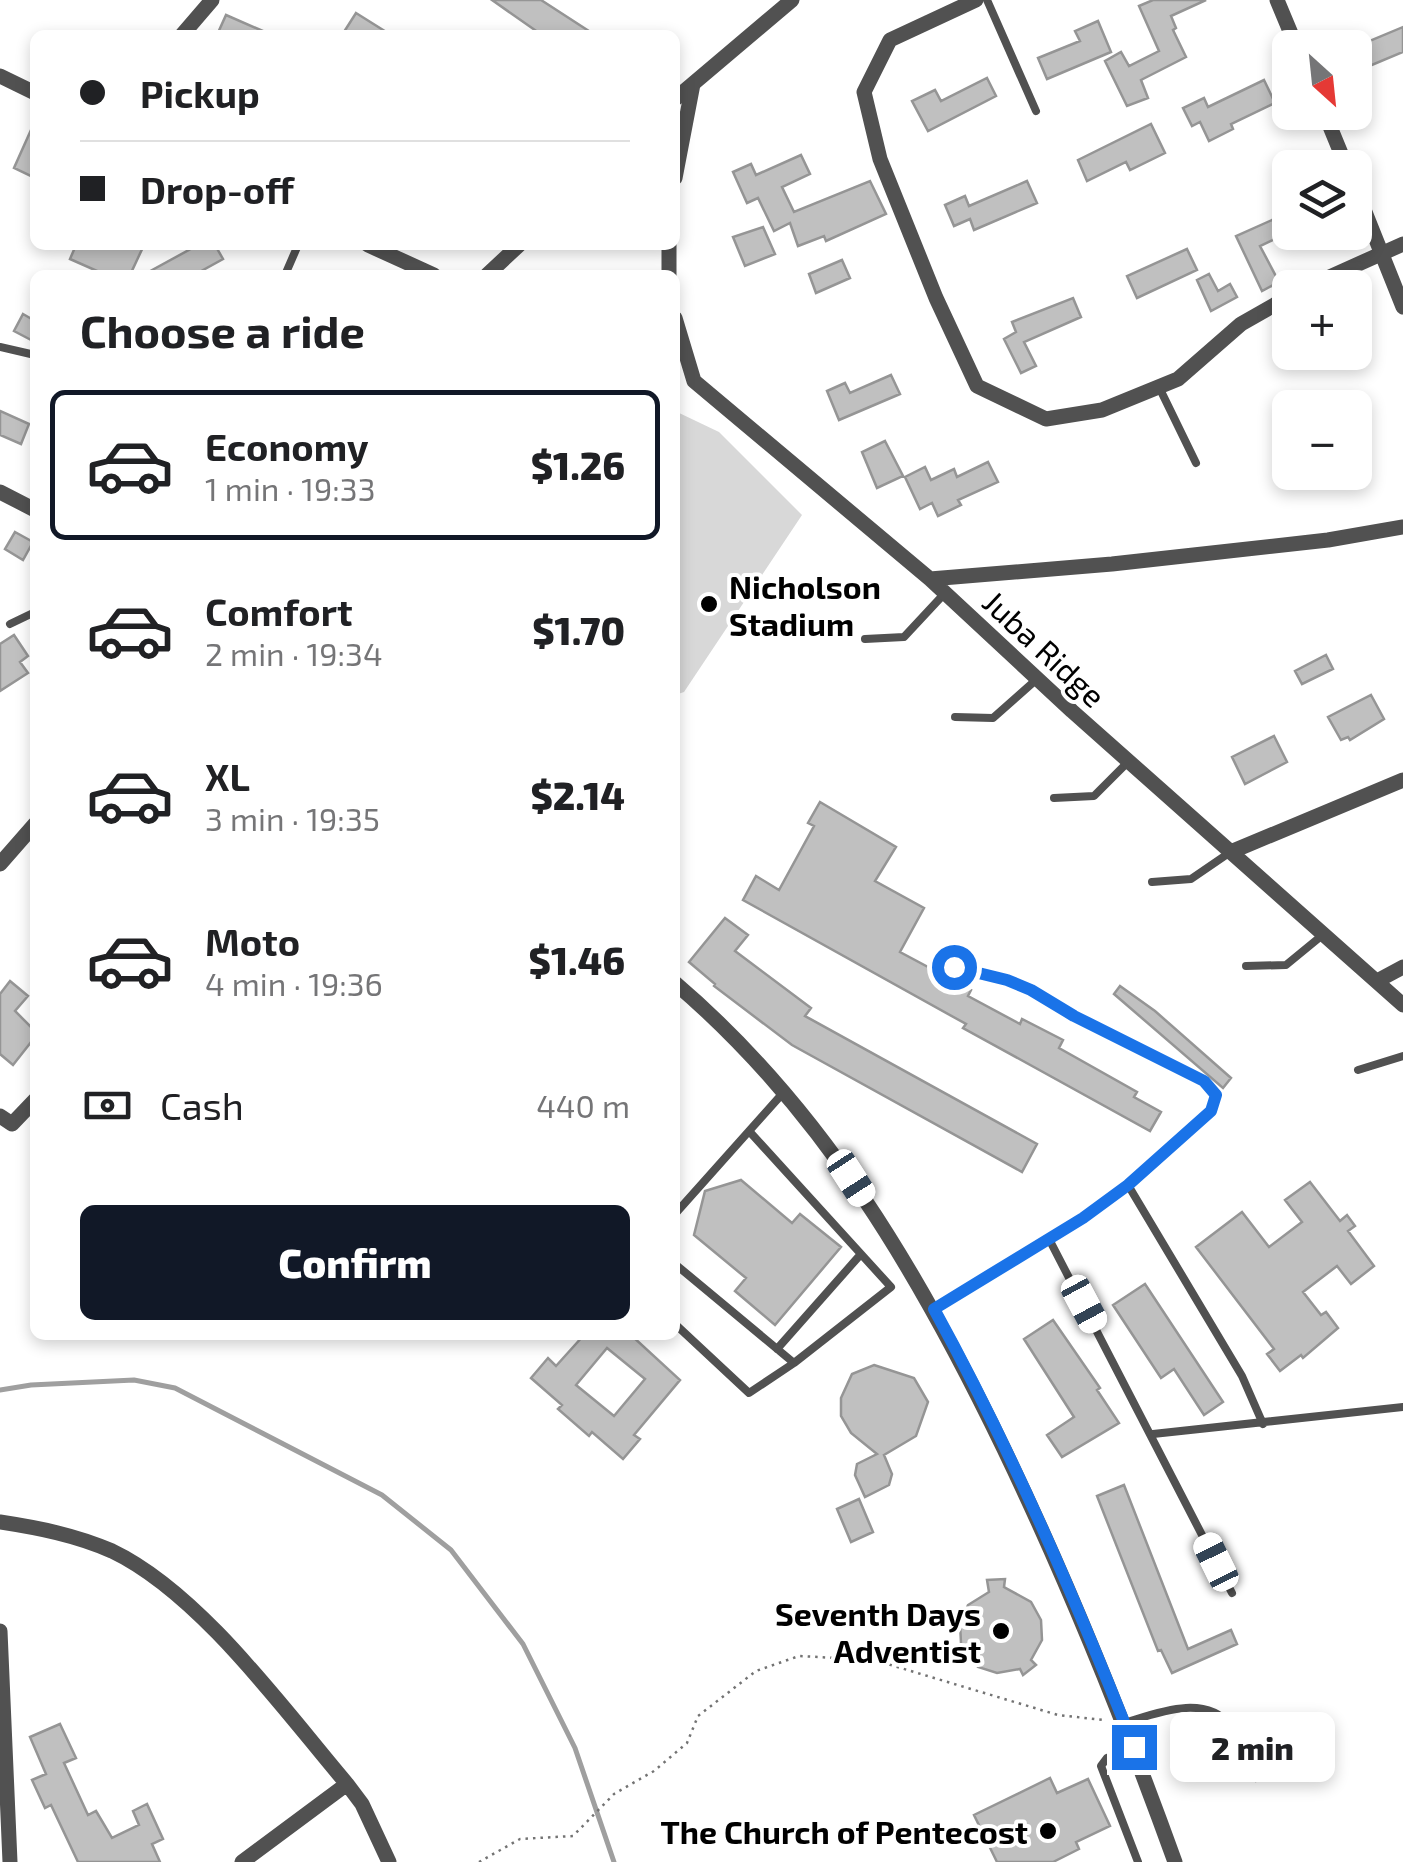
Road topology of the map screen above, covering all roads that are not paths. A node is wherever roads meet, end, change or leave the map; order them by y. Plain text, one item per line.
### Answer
1 (212, 0) edge
2 (792, 0) edge
3 (976, 0) edge
4 (987, 0) edge
5 (1277, 0) edge
6 (186, 30) edge
7 (1290, 30) edge
8 (0, 76) edge
9 (693, 82) junction
10 (30, 91) edge
11 (680, 94) edge
12 (1036, 112) dead end
13 (680, 151) edge
14 (1372, 228) edge
15 (1403, 244) edge
16 (379, 250) edge
17 (514, 250) edge
18 (1382, 252) junction
19 (423, 270) edge
20 (492, 270) edge
21 (1344, 270) edge
22 (1272, 306) edge
23 (1403, 307) edge
24 (680, 335) edge
25 (0, 348) edge
26 (30, 353) edge
27 (680, 376) edge
28 (694, 381) junction
29 (1158, 385) junction
30 (1196, 463) dead end
31 (0, 492) edge
32 (30, 507) edge
33 (1403, 526) edge
34 (930, 579) junction
35 (945, 593) junction
36 (30, 614) edge
37 (10, 624) dead end
38 (865, 639) dead end
39 (1037, 679) junction
40 (955, 717) dead end
41 (1130, 761) junction
42 (1403, 780) edge
43 (1054, 798) dead end
44 (30, 830) edge
45 (1233, 851) junction
46 (0, 864) edge
47 (1152, 882) dead end
48 (1325, 933) junction
49 (937, 956) dead end
50 (1246, 966) dead end
51 (1403, 967) edge
52 (1377, 981) junction
53 (680, 987) edge
54 (1403, 1005) edge
55 (1403, 1056) edge
56 (1358, 1070) dead end
57 (783, 1093) junction
58 (30, 1105) edge
59 (0, 1116) edge
60 (749, 1131) junction
61 (1128, 1185) junction
62 (680, 1208) edge
63 (1050, 1238) junction
64 (861, 1254) junction
65 (680, 1268) edge
66 (934, 1309) junction
67 (680, 1329) edge
68 (777, 1349) junction
69 (794, 1363) junction
70 (1403, 1408) edge
71 (1263, 1424) junction
72 (1153, 1434) junction
73 (0, 1522) edge
74 (1232, 1593) dead end
75 (0, 1631) edge
76 (1124, 1722) junction
77 (1134, 1747) junction
78 (1256, 1778) dead end
79 (347, 1784) junction
80 (10, 1862) edge
81 (242, 1862) edge
82 (388, 1862) edge
83 (1138, 1862) edge
84 (1175, 1862) edge

1 - 6 street
2 - 9 street
3 - 29 street
4 - 12 lane
5 - 7 street
8 - 10 street
9 - 11 street
9 - 13 street
14 - 18 street
15 - 18 street
16 - 19 street
17 - 20 street
18 - 21 street
18 - 23 street
22 - 29 street
24 - 28 street
25 - 26 lane
27 - 28 street
28 - 34 street, Juba Ridge
29 - 30 lane
31 - 32 street
33 - 34 street
34 - 35 street, Juba Ridge
35 - 38 lane
35 - 39 street, Juba Ridge
36 - 37 lane
39 - 40 lane
39 - 41 street, Juba Ridge
41 - 43 lane
41 - 45 street, Juba Ridge
42 - 45 street
44 - 46 street
45 - 47 lane
45 - 48 street, Juba Ridge
48 - 50 lane
48 - 52 street, Juba Ridge
49 - 61 lane
51 - 52 street
52 - 54 street, Juba Ridge
53 - 57 street
55 - 56 lane
57 - 60 lane
57 - 66 street
58 - 59 street
60 - 62 lane
60 - 64 lane
61 - 63 lane
61 - 71 lane
63 - 66 lane
63 - 72 lane
64 - 68 lane
64 - 69 lane
65 - 68 lane
66 - 76 street
67 - 69 lane
68 - 69 lane
70 - 71 lane
71 - 72 lane
72 - 74 lane
73 - 79 street
75 - 80 street
76 - 77 street
76 - 78 lane
77 - 83 lane
77 - 84 street
79 - 81 street
79 - 82 street

